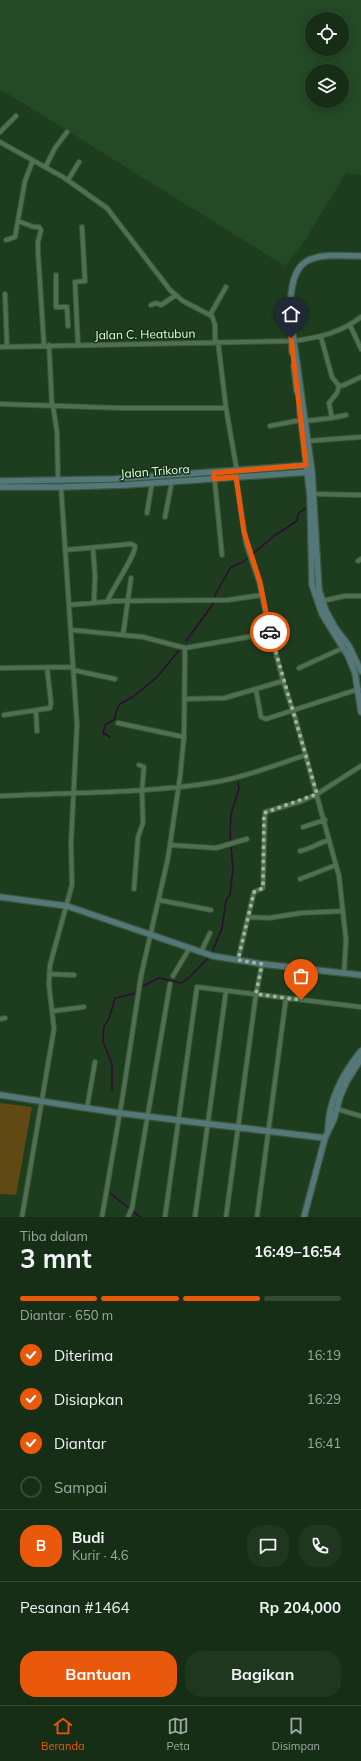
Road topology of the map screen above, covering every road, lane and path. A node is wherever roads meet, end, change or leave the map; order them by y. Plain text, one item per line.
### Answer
1 (16, 116) dead end
2 (0, 132) edge
3 (67, 132) dead end
4 (0, 142) edge
5 (33, 160) junction
6 (79, 162) dead end
7 (46, 166) junction
8 (68, 180) junction
9 (18, 222) junction
10 (82, 226) dead end
11 (6, 240) dead end
12 (361, 256) edge
13 (56, 275) dead end
14 (226, 286) dead end
15 (5, 294) dead end
16 (176, 295) junction
17 (151, 305) dead end
18 (210, 315) junction
19 (361, 317) edge
20 (350, 325) junction
21 (68, 326) dead end
22 (321, 337) junction
23 (293, 341) junction
24 (216, 342) junction
25 (47, 345) junction
26 (78, 345) junction
27 (0, 347) edge
28 (8, 347) junction
29 (361, 349) edge
30 (361, 377) edge
31 (339, 386) junction
32 (0, 404) edge
33 (53, 406) junction
34 (226, 408) junction
35 (346, 415) dead end
36 (332, 418) junction
37 (303, 421) junction
38 (270, 426) dead end
39 (361, 437) edge
40 (308, 441) junction
41 (309, 465) junction
42 (309, 472) junction
43 (236, 474) junction
44 (214, 476) junction
45 (0, 481) edge
46 (172, 481) junction
47 (58, 482) junction
48 (152, 483) junction
49 (0, 487) edge
50 (61, 487) junction
51 (314, 494) junction
52 (361, 495) edge
53 (147, 513) dead end
54 (165, 517) dead end
55 (93, 548) junction
56 (65, 550) junction
57 (222, 556) dead end
58 (131, 578) dead end
59 (262, 595) junction
60 (361, 596) edge
61 (127, 601) junction
62 (322, 601) junction
63 (94, 602) junction
64 (107, 602) junction
65 (69, 605) junction
66 (72, 630) junction
67 (271, 633) junction
68 (124, 635) junction
69 (185, 648) junction
70 (343, 648) junction
71 (351, 655) junction
72 (0, 668) edge
73 (47, 668) junction
74 (73, 668) junction
75 (299, 668) dead end
76 (361, 671) edge
77 (115, 679) dead end
78 (283, 680) junction
79 (359, 689) junction
80 (256, 690) junction
81 (184, 699) junction
82 (36, 711) junction
83 (294, 711) junction
84 (361, 712) edge
85 (4, 715) dead end
86 (118, 723) dead end
87 (37, 731) dead end
88 (184, 737) junction
89 (306, 755) junction
90 (139, 765) dead end
91 (361, 766) edge
92 (178, 787) junction
93 (142, 790) junction
94 (74, 793) junction
95 (317, 794) junction
96 (0, 796) edge
97 (325, 820) junction
98 (303, 827) dead end
99 (247, 839) dead end
100 (329, 840) junction
101 (170, 846) junction
102 (300, 850) dead end
103 (336, 865) junction
104 (300, 879) dead end
105 (134, 889) dead end
106 (0, 897) edge
107 (159, 900) junction
108 (67, 906) junction
109 (211, 910) dead end
110 (343, 911) junction
111 (248, 916) junction
112 (210, 933) dead end
113 (150, 934) junction
114 (189, 949) junction
115 (201, 952) junction
116 (238, 960) junction
117 (262, 964) junction
118 (344, 972) junction
119 (48, 974) junction
120 (74, 975) dead end
121 (361, 975) edge
122 (173, 976) dead end
123 (170, 984) dead end
124 (226, 991) junction
125 (256, 994) junction
126 (286, 998) junction
127 (84, 1007) dead end
128 (361, 1007) edge
129 (53, 1011) junction
130 (5, 1018) dead end
131 (0, 1019) edge
132 (361, 1050) edge
133 (361, 1059) edge
134 (95, 1062) dead end
135 (0, 1095) edge
136 (42, 1100) junction
137 (87, 1108) junction
138 (337, 1109) junction
139 (119, 1113) junction
140 (147, 1116) junction
141 (361, 1116) edge
142 (179, 1120) junction
143 (208, 1124) junction
144 (239, 1127) junction
145 (270, 1131) junction
146 (328, 1131) junction
147 (325, 1138) junction
148 (128, 1216) edge
149 (22, 1217) edge
150 (102, 1217) edge
151 (165, 1217) edge
152 (195, 1217) edge
153 (226, 1217) edge
154 (257, 1217) edge
155 (304, 1217) edge

1 - 2 street
3 - 7 street
4 - 5 street
5 - 7 street
5 - 9 street
6 - 8 street
7 - 8 street
8 - 16 street
9 - 11 street
9 - 25 street
10 - 26 street
12 - 23 main road
13 - 21 street
14 - 18 street
15 - 28 street
16 - 17 street
16 - 18 street
18 - 24 street
19 - 20 street, Jalan C. Heatubun
20 - 22 street, Jalan C. Heatubun
20 - 29 street
22 - 23 street, Jalan C. Heatubun
22 - 31 street
23 - 24 street, Jalan C. Heatubun
23 - 37 main road
24 - 26 street, Jalan C. Heatubun
24 - 34 street
25 - 26 street, Jalan C. Heatubun
25 - 28 street, Jalan C. Heatubun
25 - 33 street
27 - 28 street, Jalan C. Heatubun
30 - 31 street
31 - 36 street
32 - 33 street
33 - 34 street
33 - 47 street
34 - 43 street
35 - 36 street
36 - 37 street
37 - 38 street
37 - 40 main road
37 - 41 main road
39 - 40 street
40 - 41 main road
41 - 42 main road
41 - 43 main road, Jalan Trikora
42 - 43 main road, Jalan Trikora
42 - 51 main road
42 - 70 main road
43 - 44 main road, Jalan Trikora
43 - 59 street
44 - 46 main road, Jalan Trikora
44 - 47 main road, Jalan Trikora
44 - 57 street
45 - 47 main road, Jalan Trikora
46 - 48 main road, Jalan Trikora
46 - 54 street
48 - 50 main road, Jalan Trikora
48 - 53 street
49 - 50 main road, Jalan Trikora
50 - 56 street
51 - 52 street
51 - 62 main road
55 - 56 street
55 - 63 street
55 - 64 street
56 - 65 street
58 - 61 street
59 - 61 street
59 - 67 street
60 - 62 street
61 - 64 street
61 - 68 street
62 - 71 main road
63 - 64 street
63 - 65 street
65 - 66 street
66 - 68 street
66 - 74 street
67 - 69 street
67 - 78 street
68 - 69 street
69 - 81 street
70 - 71 main road
70 - 75 street
71 - 76 main road
71 - 79 main road
72 - 73 street
73 - 74 street
73 - 82 street
74 - 77 street
74 - 94 street
78 - 80 street
78 - 83 street
79 - 83 street
79 - 84 main road
80 - 81 street
80 - 83 street
81 - 88 street
82 - 85 street
82 - 87 street
83 - 89 street
86 - 88 street
88 - 92 street
89 - 92 street
89 - 95 street
90 - 93 street
91 - 95 street
92 - 93 street
92 - 101 street
93 - 94 street
93 - 105 street
94 - 96 street
94 - 108 street
95 - 97 street
95 - 111 street
97 - 98 street
97 - 100 street
99 - 101 street
100 - 102 street
100 - 103 street
101 - 107 street
103 - 104 street
103 - 110 street
106 - 108 main road
107 - 109 street
107 - 113 street
108 - 113 main road
108 - 119 street
110 - 111 street
110 - 118 street
111 - 116 street
112 - 115 street
113 - 114 main road
113 - 139 street
114 - 115 main road
114 - 122 street
115 - 116 main road
116 - 117 main road
117 - 118 main road
117 - 125 street
118 - 121 main road
119 - 120 street
119 - 129 street
123 - 140 street
124 - 125 street
124 - 142 street
124 - 143 street
125 - 126 street
125 - 144 street
126 - 128 street
126 - 145 street
127 - 129 street
129 - 136 street
130 - 131 street
132 - 146 main road
133 - 138 main road
134 - 137 street
135 - 136 main road
136 - 137 main road
136 - 149 street
137 - 139 main road
138 - 141 street
138 - 146 main road
139 - 140 main road
139 - 150 street
140 - 142 main road
140 - 148 street
142 - 143 main road
142 - 151 street
143 - 144 main road
143 - 152 street
144 - 145 main road
144 - 153 street
145 - 147 main road
145 - 154 street
146 - 147 main road
147 - 155 main road

